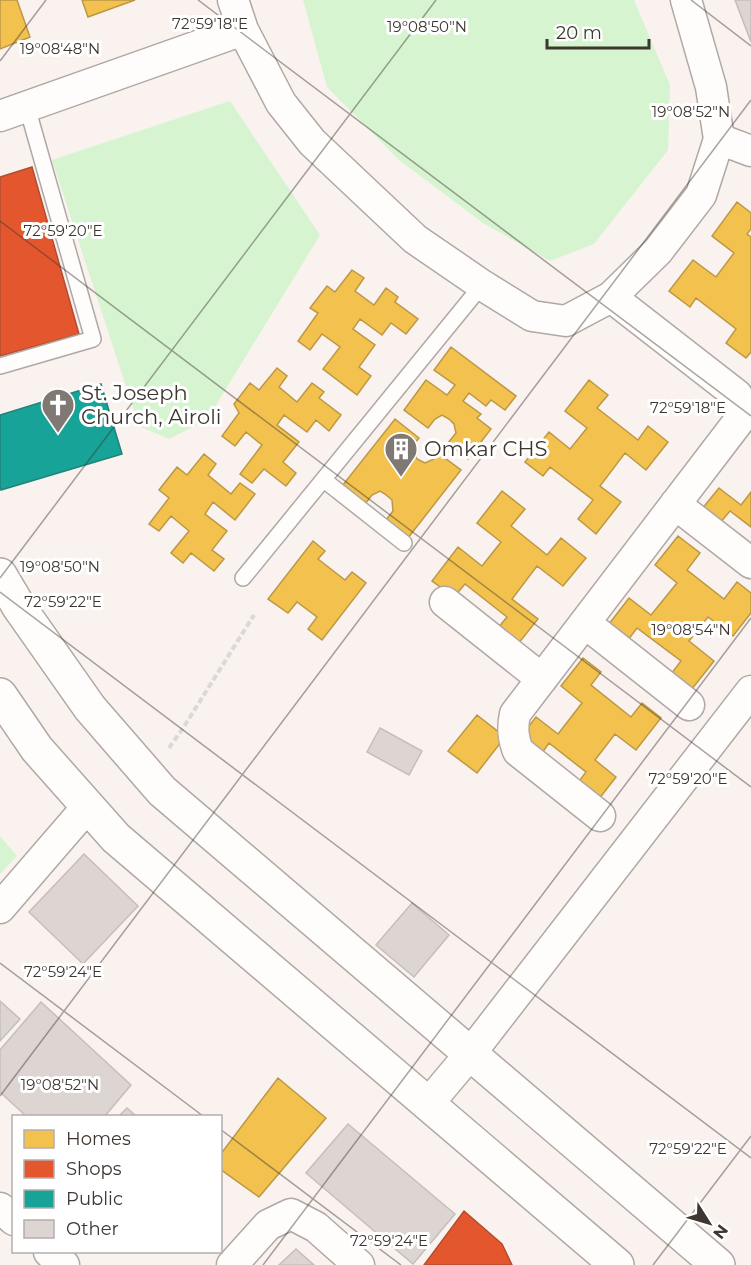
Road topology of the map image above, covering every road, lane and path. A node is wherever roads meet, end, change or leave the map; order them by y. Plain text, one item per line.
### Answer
1 (233, 0) edge
2 (686, 0) edge
3 (243, 30) junction
4 (14, 112) edge
5 (719, 139) junction
6 (751, 151) edge
7 (482, 285) junction
8 (611, 297) junction
9 (0, 366) edge
10 (324, 480) junction
11 (675, 504) junction
12 (404, 543) dead end
13 (751, 563) edge
14 (0, 574) edge
15 (243, 578) dead end
16 (445, 602) dead end
17 (254, 615) dead end
18 (585, 623) junction
19 (542, 679) junction
20 (751, 691) edge
21 (0, 695) edge
22 (689, 705) dead end
23 (149, 776) junction
24 (88, 806) junction
25 (600, 816) dead end
26 (0, 908) edge
27 (470, 1054) junction
28 (428, 1104) junction
29 (0, 1208) edge
30 (12, 1218) edge
31 (51, 1253) edge
32 (64, 1265) edge
33 (232, 1265) edge
34 (359, 1265) edge
35 (617, 1265) edge
36 (718, 1265) edge

1 - 3 street
2 - 5 street
3 - 4 street
3 - 7 street
4 - 9 lane
5 - 6 street
5 - 8 street
7 - 8 street
7 - 10 lane
8 - 11 street
10 - 12 lane
10 - 15 lane
11 - 13 street
11 - 18 street
14 - 23 street
16 - 19 street
17 - 23 path
18 - 19 street
18 - 22 street
19 - 25 street
20 - 27 street
21 - 24 street
23 - 27 street
24 - 26 street
24 - 28 street
27 - 28 street
27 - 36 street
28 - 35 street
29 - 30 street
31 - 32 street
33 - 34 street

